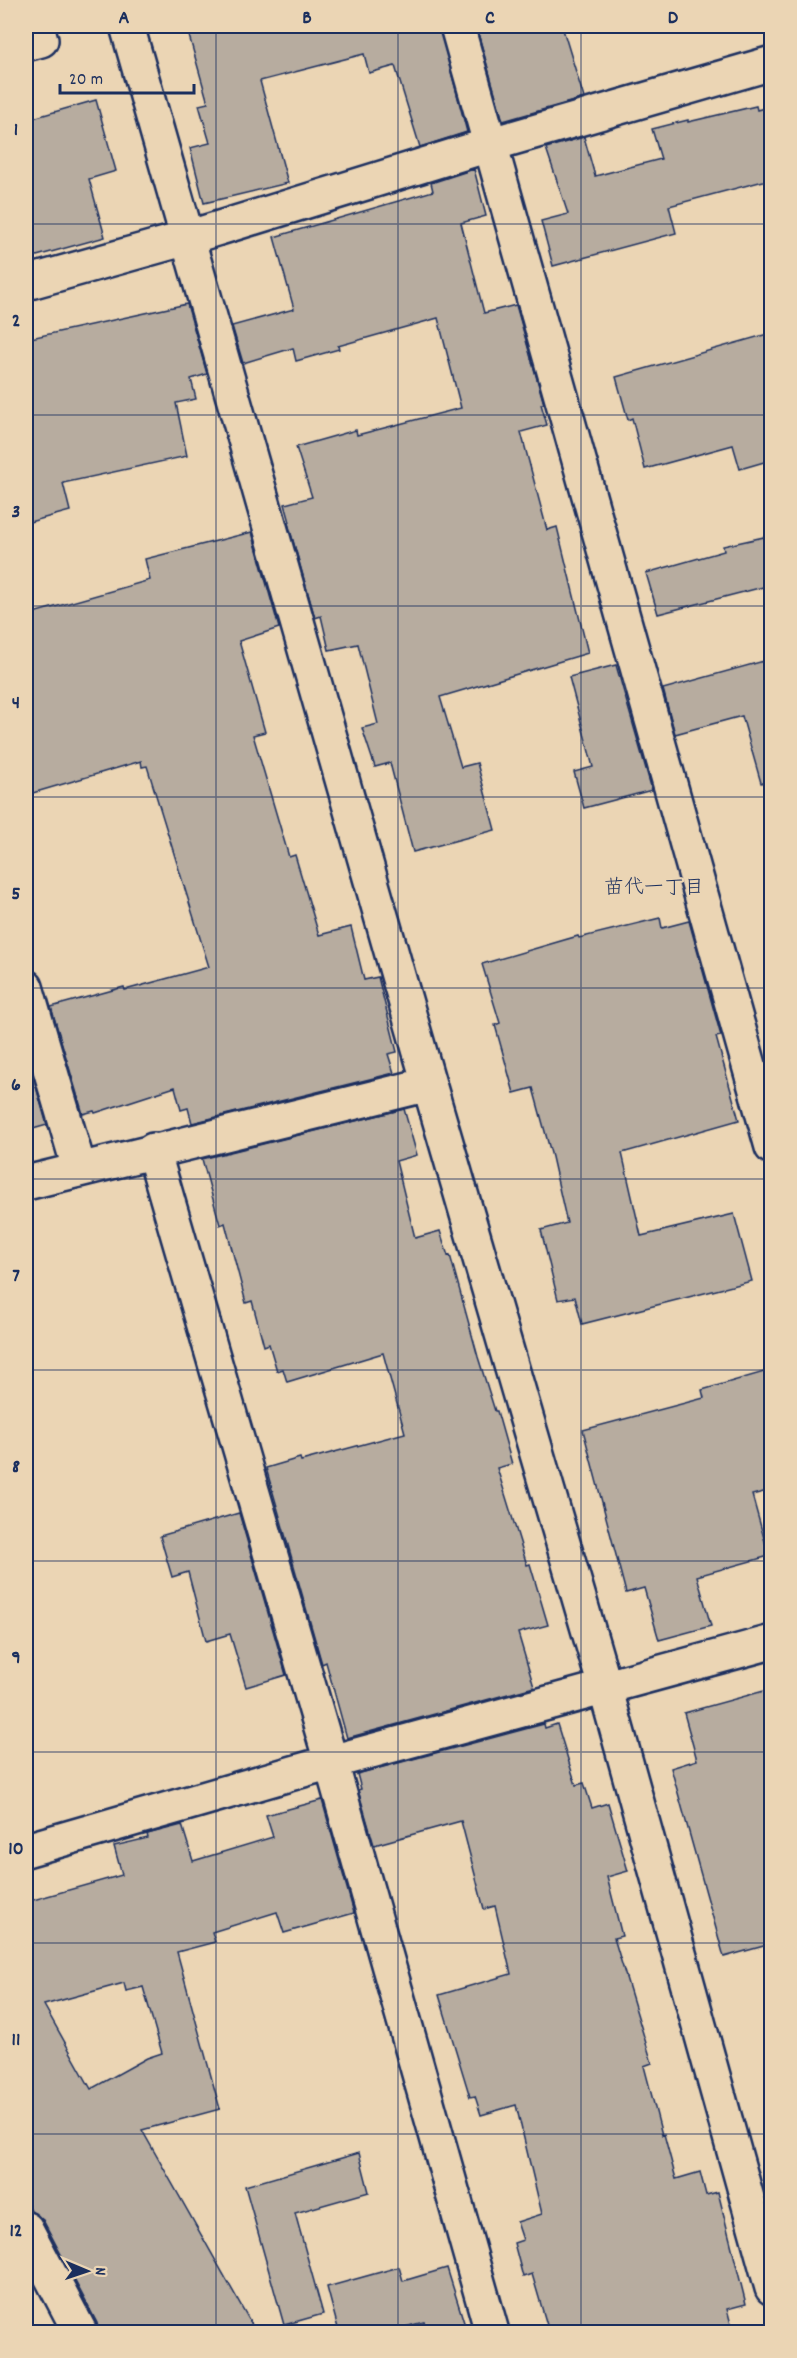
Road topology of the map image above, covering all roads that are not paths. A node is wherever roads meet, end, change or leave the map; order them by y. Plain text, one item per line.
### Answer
1 (37, 26) edge
2 (127, 26) edge
3 (457, 26) edge
4 (26, 44) edge
5 (771, 63) edge
6 (492, 144) junction
7 (187, 238) junction
8 (26, 283) edge
9 (26, 987) edge
10 (429, 1084) junction
11 (771, 1147) edge
12 (153, 1150) junction
13 (79, 1168) junction
14 (26, 1183) edge
15 (771, 1642) edge
16 (605, 1687) junction
17 (331, 1762) junction
18 (26, 1850) edge
19 (26, 2229) edge
20 (771, 2288) edge
21 (80, 2332) edge
22 (492, 2332) edge

1 - 4 street
2 - 7 street
3 - 6 street
5 - 6 street
6 - 7 street
6 - 11 street
7 - 8 street
7 - 10 street
9 - 13 street
10 - 12 street
10 - 16 street
12 - 13 street
12 - 17 street
13 - 14 street
15 - 16 street
16 - 17 street
16 - 20 street
17 - 18 street
17 - 22 street
19 - 21 street

